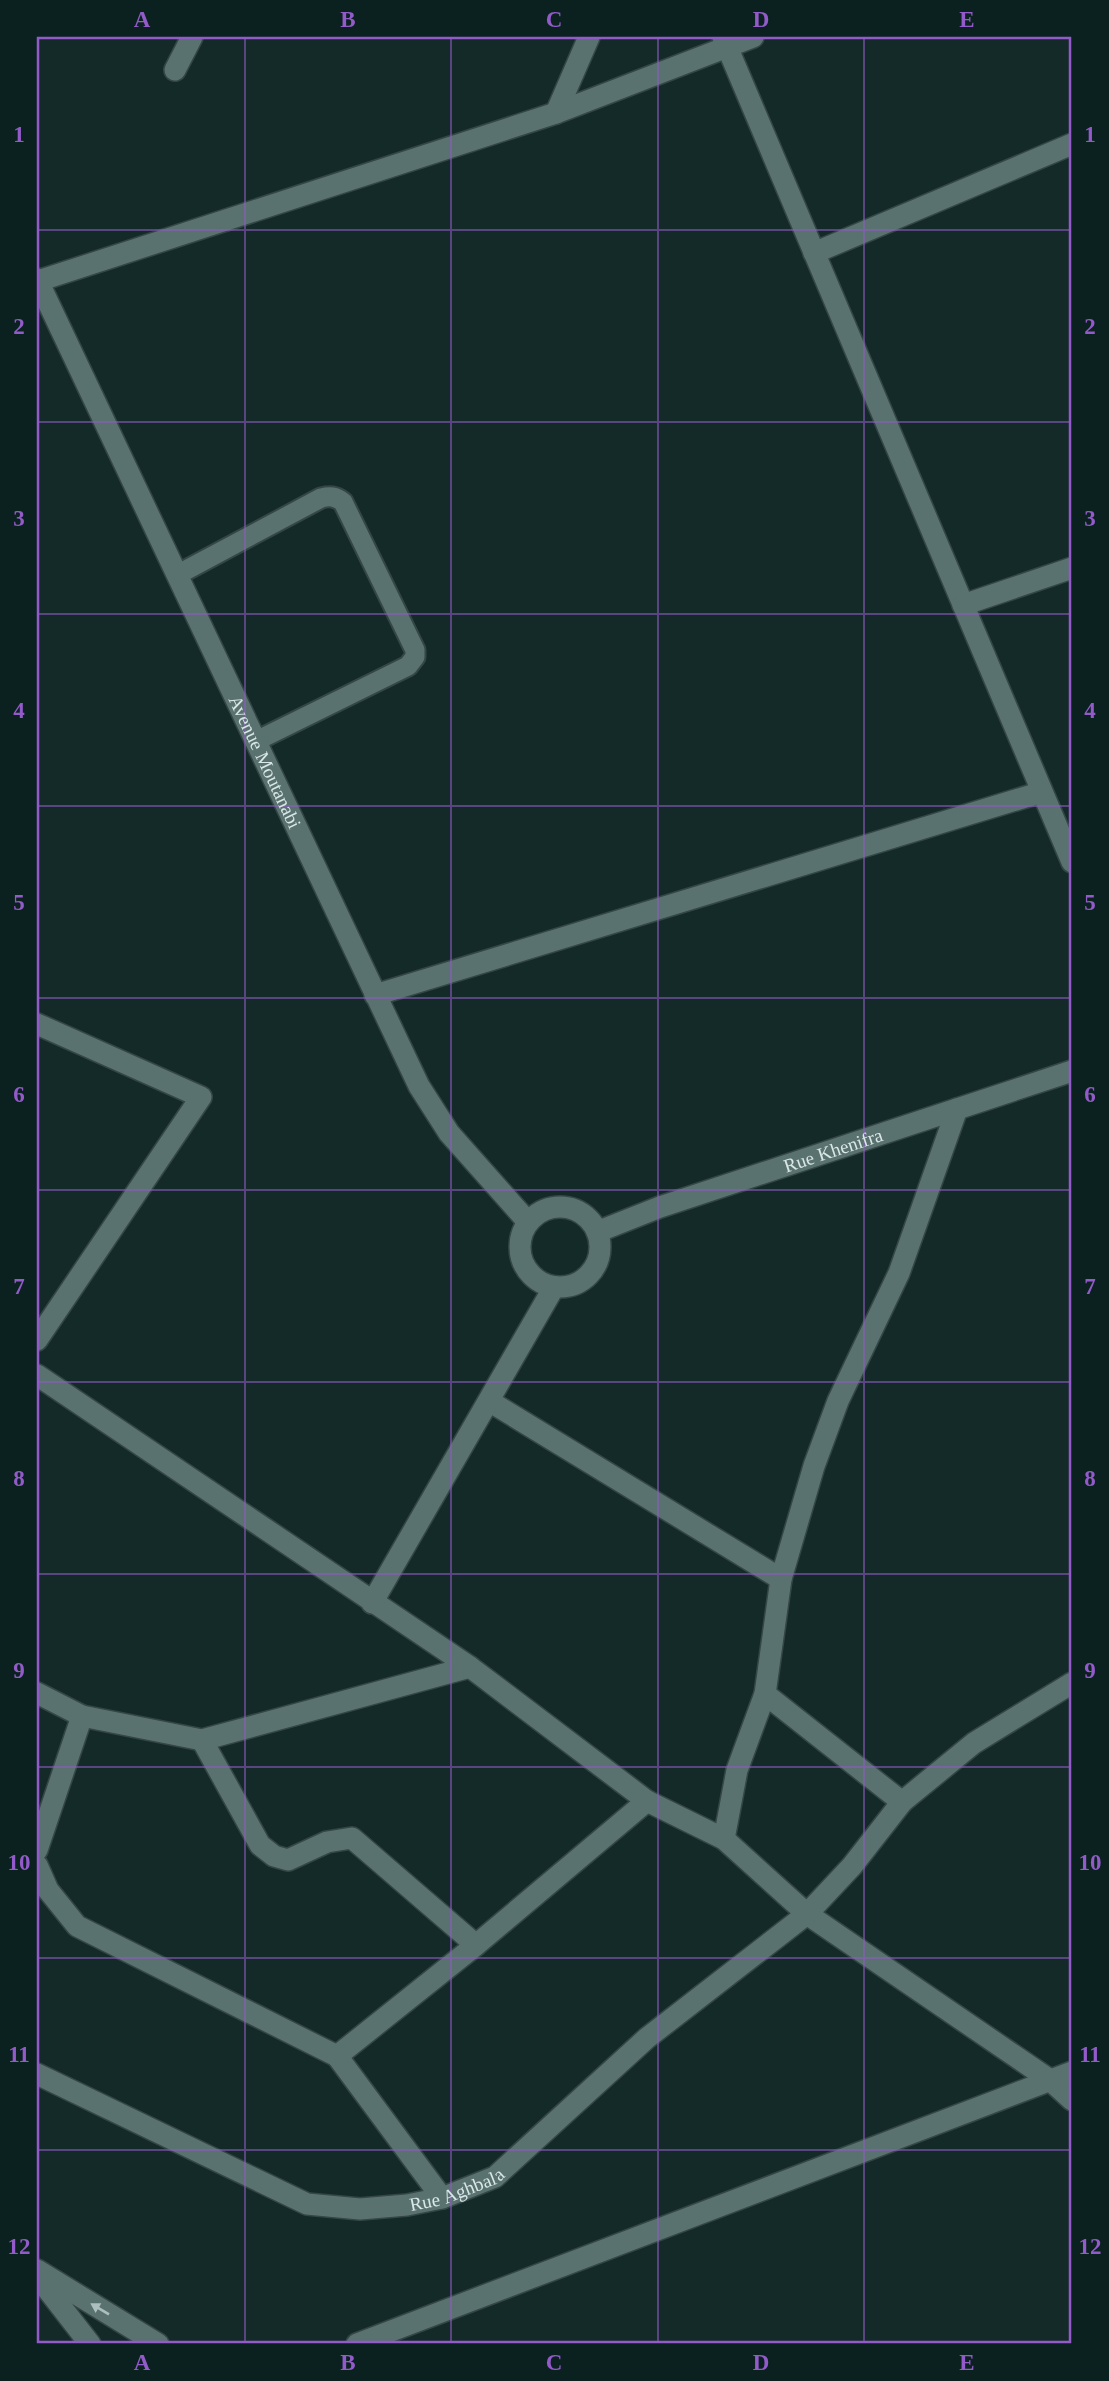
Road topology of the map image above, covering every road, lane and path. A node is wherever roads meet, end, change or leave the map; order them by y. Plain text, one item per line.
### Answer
1 (192, 37) edge
2 (589, 37) edge
3 (753, 37) edge
4 (725, 42) edge
5 (175, 71) dead end
6 (556, 113) junction
7 (1072, 144) edge
8 (814, 253) junction
9 (37, 280) edge
10 (1072, 568) edge
11 (177, 575) junction
12 (963, 605) junction
13 (256, 741) junction
14 (1042, 792) junction
15 (1072, 862) edge
16 (375, 995) junction
17 (37, 1024) edge
18 (1072, 1071) edge
19 (957, 1110) junction
20 (528, 1222) junction
21 (597, 1232) junction
22 (554, 1287) junction
23 (37, 1340) edge
24 (37, 1375) edge
25 (489, 1401) junction
26 (781, 1579) junction
27 (372, 1603) junction
28 (470, 1667) junction
29 (1072, 1683) edge
30 (37, 1693) edge
31 (765, 1694) junction
32 (82, 1716) junction
33 (202, 1740) junction
34 (647, 1801) junction
35 (902, 1802) junction
36 (724, 1839) junction
37 (37, 1850) edge
38 (37, 1865) edge
39 (807, 1914) junction
40 (476, 1945) junction
41 (337, 2056) junction
42 (1072, 2072) edge
43 (37, 2074) edge
44 (1050, 2080) junction
45 (1072, 2100) edge
46 (442, 2198) junction
47 (37, 2273) edge
48 (355, 2343) edge
49 (90, 2344) edge
50 (158, 2344) edge

1 - 5 street
2 - 6 street
3 - 4 street
4 - 6 street
4 - 8 street
6 - 9 street
7 - 8 street
8 - 12 street
9 - 11 street, Avenue Moutanabi
10 - 12 street
11 - 13 street, Avenue Moutanabi
11 - 13 lane
12 - 14 street
13 - 16 street, Avenue Moutanabi
14 - 15 street
14 - 16 street
16 - 20 street, Avenue Moutanabi
17 - 23 street
18 - 19 street, Rue Khenifra
19 - 21 street, Rue Khenifra
19 - 26 street
20 - 21 street
20 - 22 street
21 - 22 street
22 - 25 street
24 - 27 street
25 - 26 street
25 - 27 street
26 - 31 street
27 - 28 street
28 - 33 street
28 - 34 street
29 - 35 street, Rue Aghbala
30 - 32 street
31 - 35 street
31 - 36 street
32 - 33 street
32 - 37 street
33 - 40 street
34 - 36 street
34 - 40 street
35 - 39 street, Rue Aghbala
36 - 39 street
38 - 41 street
39 - 44 street
39 - 46 street, Rue Aghbala
40 - 41 street
41 - 46 street
42 - 44 street
43 - 46 street, Rue Aghbala
44 - 45 street
44 - 48 street
47 - 49 street
50 -> 47 street

